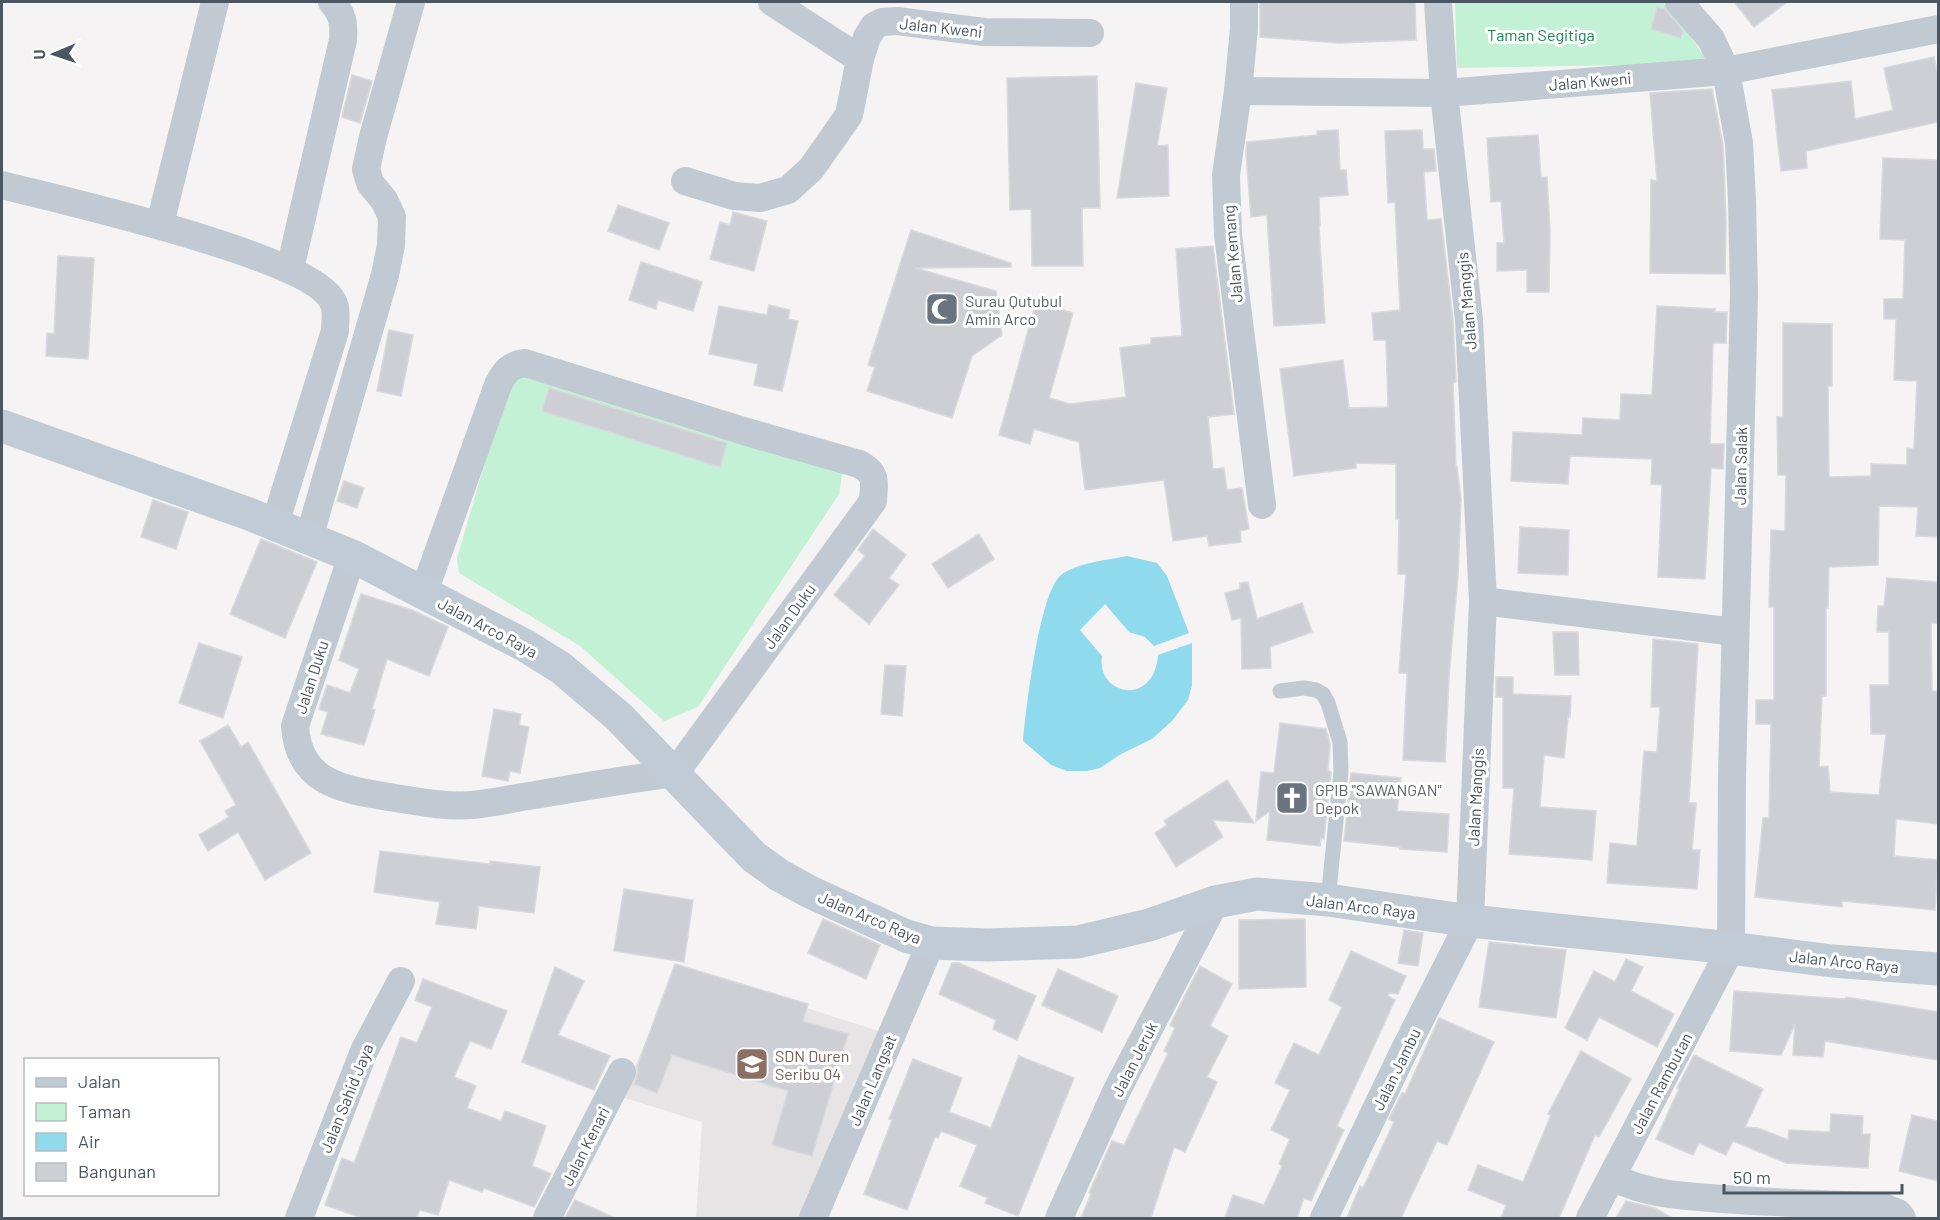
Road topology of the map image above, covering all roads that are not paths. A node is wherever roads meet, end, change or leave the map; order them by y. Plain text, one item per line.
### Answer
1 (215, 2) edge
2 (332, 2) edge
3 (411, 2) edge
4 (772, 2) edge
5 (1244, 2) edge
6 (1438, 2) edge
7 (1679, 2) edge
8 (1938, 29) edge
9 (1090, 33) dead end
10 (860, 58) junction
11 (1726, 70) junction
12 (1238, 92) junction
13 (1444, 93) junction
14 (685, 181) dead end
15 (2, 186) edge
16 (160, 224) junction
17 (290, 269) junction
18 (2, 426) edge
19 (1262, 505) dead end
20 (275, 524) junction
21 (309, 538) junction
22 (352, 556) junction
23 (424, 592) junction
24 (1483, 601) junction
25 (1735, 632) junction
26 (1280, 691) dead end
27 (675, 773) junction
28 (1328, 900) junction
29 (1215, 902) junction
30 (1470, 921) junction
31 (931, 943) junction
32 (1731, 948) junction
33 (1938, 969) edge
34 (401, 981) dead end
35 (622, 1072) dead end
36 (1612, 1177) junction
37 (298, 1218) edge
38 (547, 1218) edge
39 (813, 1218) edge
40 (1059, 1218) edge
41 (1324, 1218) edge
42 (1590, 1218) edge
43 (1902, 1218) edge

1 - 16 street
2 - 17 street
3 - 21 street
4 - 10 street
5 - 12 street, Jalan Kemang
6 - 13 street, Jalan Manggis
7 - 11 street, Jalan Salak
8 - 11 street, Jalan Kweni
9 - 10 street, Jalan Kweni
10 - 14 street, Jalan Kweni
11 - 13 street, Jalan Kweni
11 - 25 street, Jalan Salak
12 - 13 street, Jalan Kweni
12 - 19 street, Jalan Kemang
13 - 24 street, Jalan Manggis
15 - 16 street
16 - 17 street
17 - 20 street
18 - 20 main road, Jalan Arco Raya
20 - 21 main road, Jalan Arco Raya
21 - 22 main road, Jalan Arco Raya
22 - 23 main road, Jalan Arco Raya
22 - 27 street, Jalan Duku
23 - 27 main road, Jalan Arco Raya
23 - 27 street, Jalan Duku
24 - 25 street
24 - 30 street, Jalan Manggis
25 - 32 street, Jalan Salak
26 - 28 lane
27 - 31 main road, Jalan Arco Raya
28 - 29 main road, Jalan Arco Raya
28 - 30 main road, Jalan Arco Raya
29 - 31 main road, Jalan Arco Raya
29 - 40 street, Jalan Jeruk
30 - 32 main road, Jalan Arco Raya
30 - 41 street, Jalan Jambu
31 - 39 street, Jalan Langsat
32 - 33 main road, Jalan Arco Raya
32 - 36 street, Jalan Rambutan
34 - 37 street, Jalan Sahid Jaya
35 - 38 street, Jalan Kenari
36 - 42 street, Jalan Rambutan
36 - 43 street

